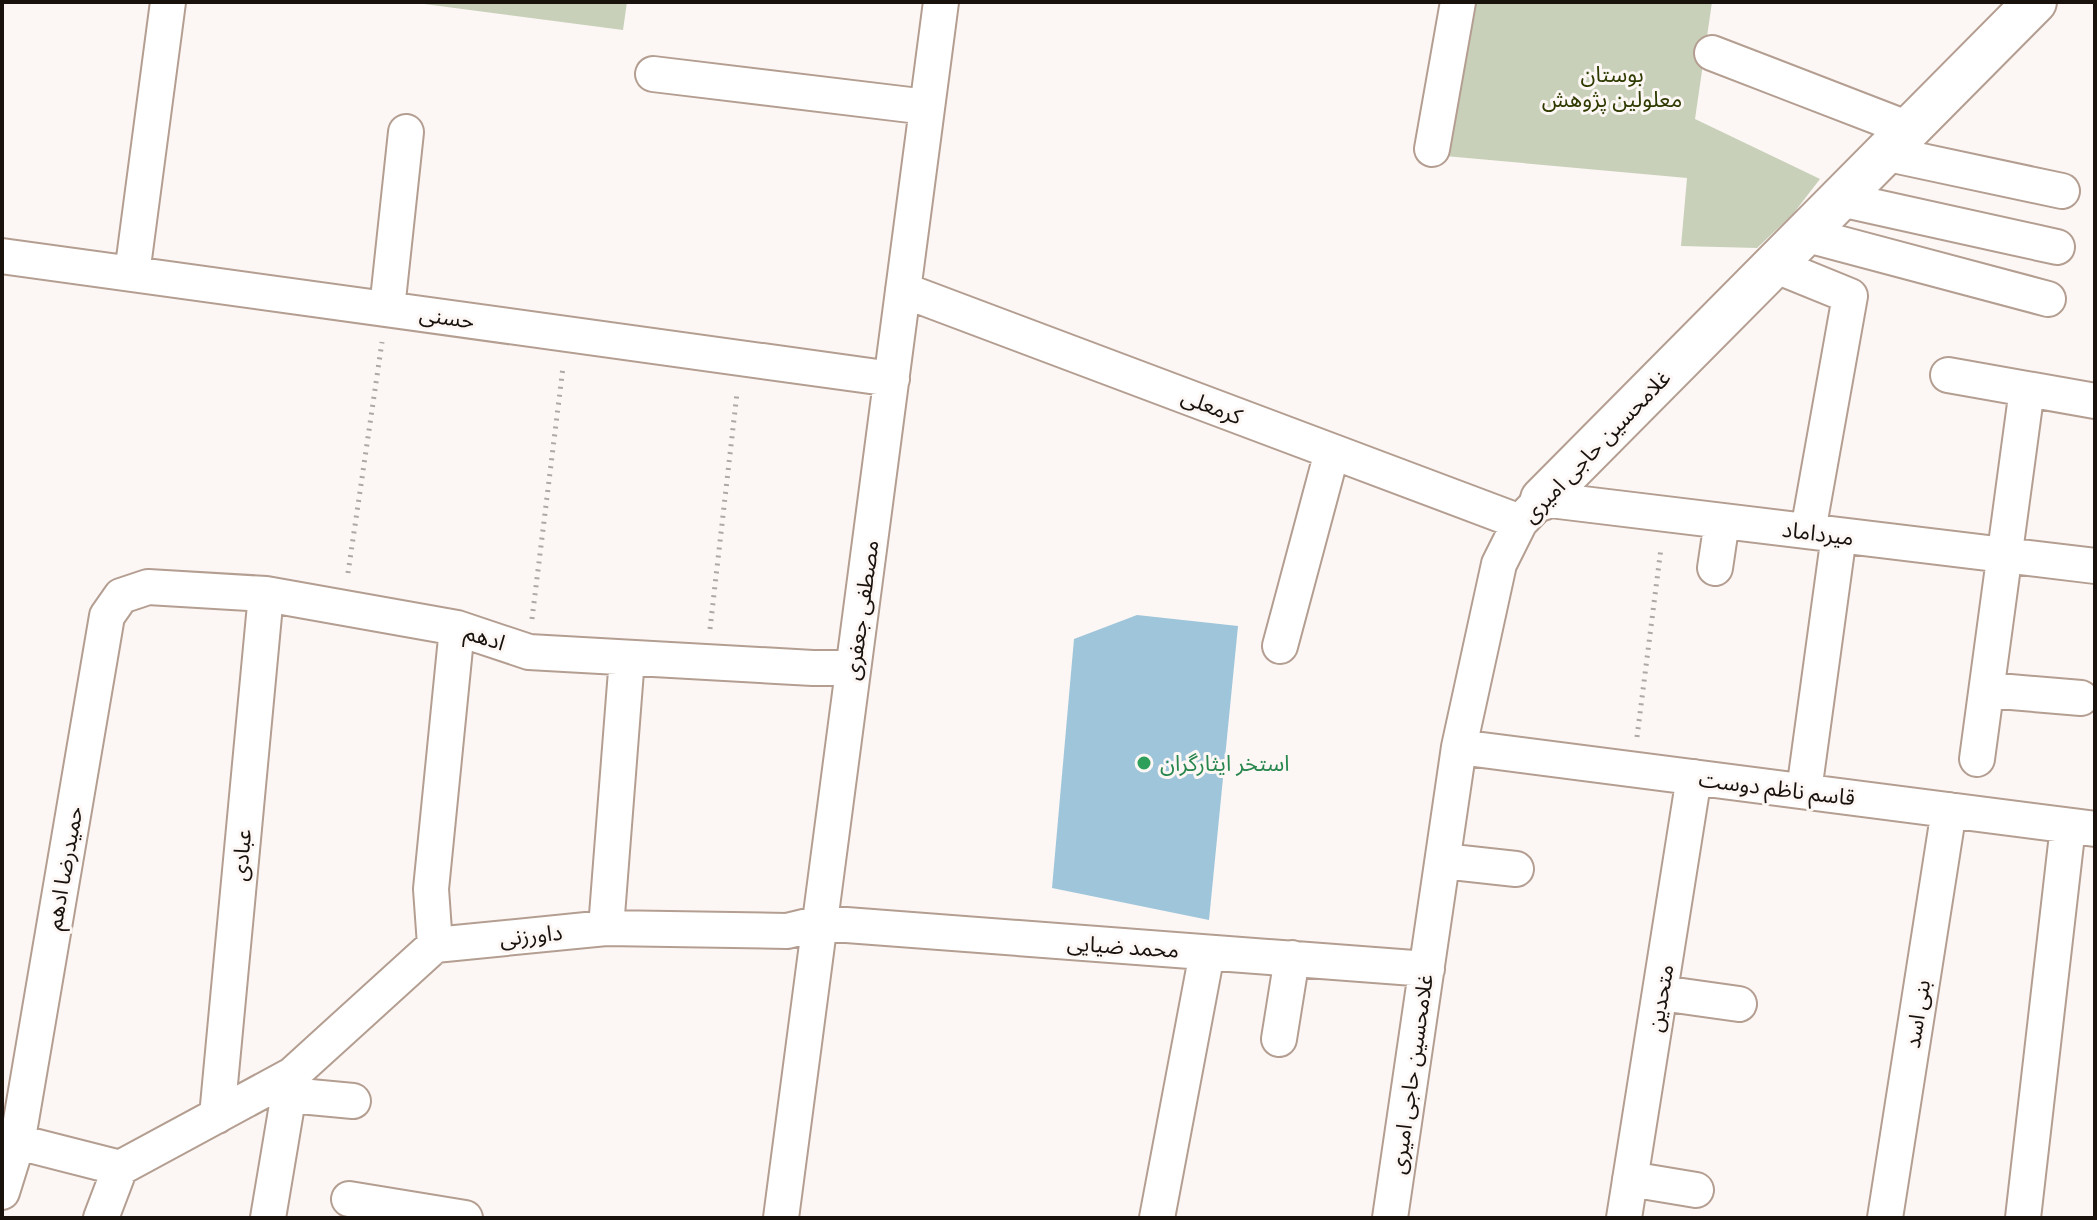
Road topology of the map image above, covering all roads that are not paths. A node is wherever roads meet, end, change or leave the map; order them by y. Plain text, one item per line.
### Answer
1 (168, 2) edge
2 (941, 2) edge
3 (1458, 2) edge
4 (2022, 5) edge
5 (1712, 53) dead end
6 (653, 74) dead end
7 (927, 107) junction
8 (406, 132) dead end
9 (1896, 141) junction
10 (1432, 149) dead end
11 (2062, 191) dead end
12 (1840, 199) junction
13 (1804, 234) junction
14 (2057, 247) dead end
15 (2, 256) edge
16 (1774, 265) junction
17 (132, 274) junction
18 (903, 290) junction
19 (2048, 299) dead end
20 (387, 309) junction
21 (1948, 375) dead end
22 (892, 379) junction
23 (2027, 389) junction
24 (2095, 401) edge
25 (1332, 452) junction
26 (1531, 511) junction
27 (1722, 521) junction
28 (1824, 533) junction
29 (2004, 555) junction
30 (2095, 566) edge
31 (1715, 568) dead end
32 (266, 594) junction
33 (121, 596) joint
34 (457, 628) junction
35 (1280, 646) dead end
36 (627, 658) junction
37 (853, 668) junction
38 (1987, 690) junction
39 (2081, 698) dead end
40 (1459, 747) junction
41 (1977, 759) dead end
42 (1694, 777) junction
43 (1804, 791) junction
44 (1949, 810) junction
45 (2081, 827) edge
46 (1443, 861) junction
47 (1516, 869) dead end
48 (820, 923) junction
49 (606, 928) junction
50 (435, 945) junction
51 (1207, 953) junction
52 (1292, 958) junction
53 (1427, 969) junction
54 (1661, 993) junction
55 (1739, 1004) dead end
56 (1279, 1039) dead end
57 (291, 1085) junction
58 (353, 1101) dead end
59 (217, 1116) junction
60 (10, 1141) edge
61 (120, 1168) junction
62 (1630, 1179) junction
63 (1696, 1190) dead end
64 (2, 1192) edge
65 (349, 1199) dead end
66 (451, 1217) edge
67 (101, 1218) edge
68 (268, 1218) edge
69 (781, 1218) edge
70 (1157, 1218) edge
71 (1390, 1218) edge
72 (1624, 1218) edge
73 (1885, 1218) edge
74 (2023, 1218) edge

1 - 17 street
2 - 7 street, مصطفی جعفری
3 - 10 street
4 - 9 street, غلامحسین حاجی امیری
5 - 9 street
6 - 7 street
7 - 18 street, مصطفی جعفری
8 - 20 street
9 - 11 street
9 - 12 street, غلامحسین حاجی امیری
12 - 13 street, غلامحسین حاجی امیری
12 - 14 street
13 - 16 street, غلامحسین حاجی امیری
13 - 19 street
15 - 17 street, حسنی
16 - 26 street, غلامحسین حاجی امیری
16 - 28 street
17 - 20 street, حسنی
18 - 22 street, مصطفی جعفری
18 - 25 street, کرمعلی
20 - 22 street, حسنی
21 - 23 street
22 - 37 street, مصطفی جعفری
23 - 24 street
23 - 29 street
25 - 26 street, کرمعلی
25 - 35 street
26 - 27 street, میرداماد
26 - 40 street, غلامحسین حاجی امیری
27 - 28 street, میرداماد
27 - 31 street
28 - 29 street, میرداماد
28 - 43 street
29 - 30 street, میرداماد
29 - 38 street
32 - 33 street, ادهم
32 - 34 street, ادهم
32 - 59 street, عبادی
33 - 60 street, حمیدرضا ادهم
34 - 36 street, ادهم
34 - 50 street
36 - 37 street, ادهم
36 - 49 street
37 - 48 street, مصطفی جعفری
38 - 39 street
38 - 41 street
40 - 42 street, قاسم ناظم دوست
40 - 46 street, غلامحسین حاجی امیری
42 - 43 street, قاسم ناظم دوست
42 - 54 street, متحدین
43 - 44 street, قاسم ناظم دوست
44 - 45 street, قاسم ناظم دوست
44 - 73 street, بنی اسد
45 - 74 street
46 - 47 street
46 - 53 street, غلامحسین حاجی امیری
48 - 49 street, داورزنی
48 - 51 street, محمد ضیایی
48 - 69 street, مصطفی جعفری
49 - 50 street, داورزنی
50 - 57 street
51 - 52 street, محمد ضیایی
51 - 70 street
52 - 53 street, محمد ضیایی
52 - 56 street
53 - 71 street, غلامحسین حاجی امیری
54 - 55 street
54 - 62 street, متحدین
57 - 58 street
57 - 59 street
57 - 68 street
59 - 61 street
60 - 61 street
60 - 64 street, حمیدرضا ادهم
61 - 67 street
62 - 63 street
62 - 72 street, متحدین
65 - 66 street

